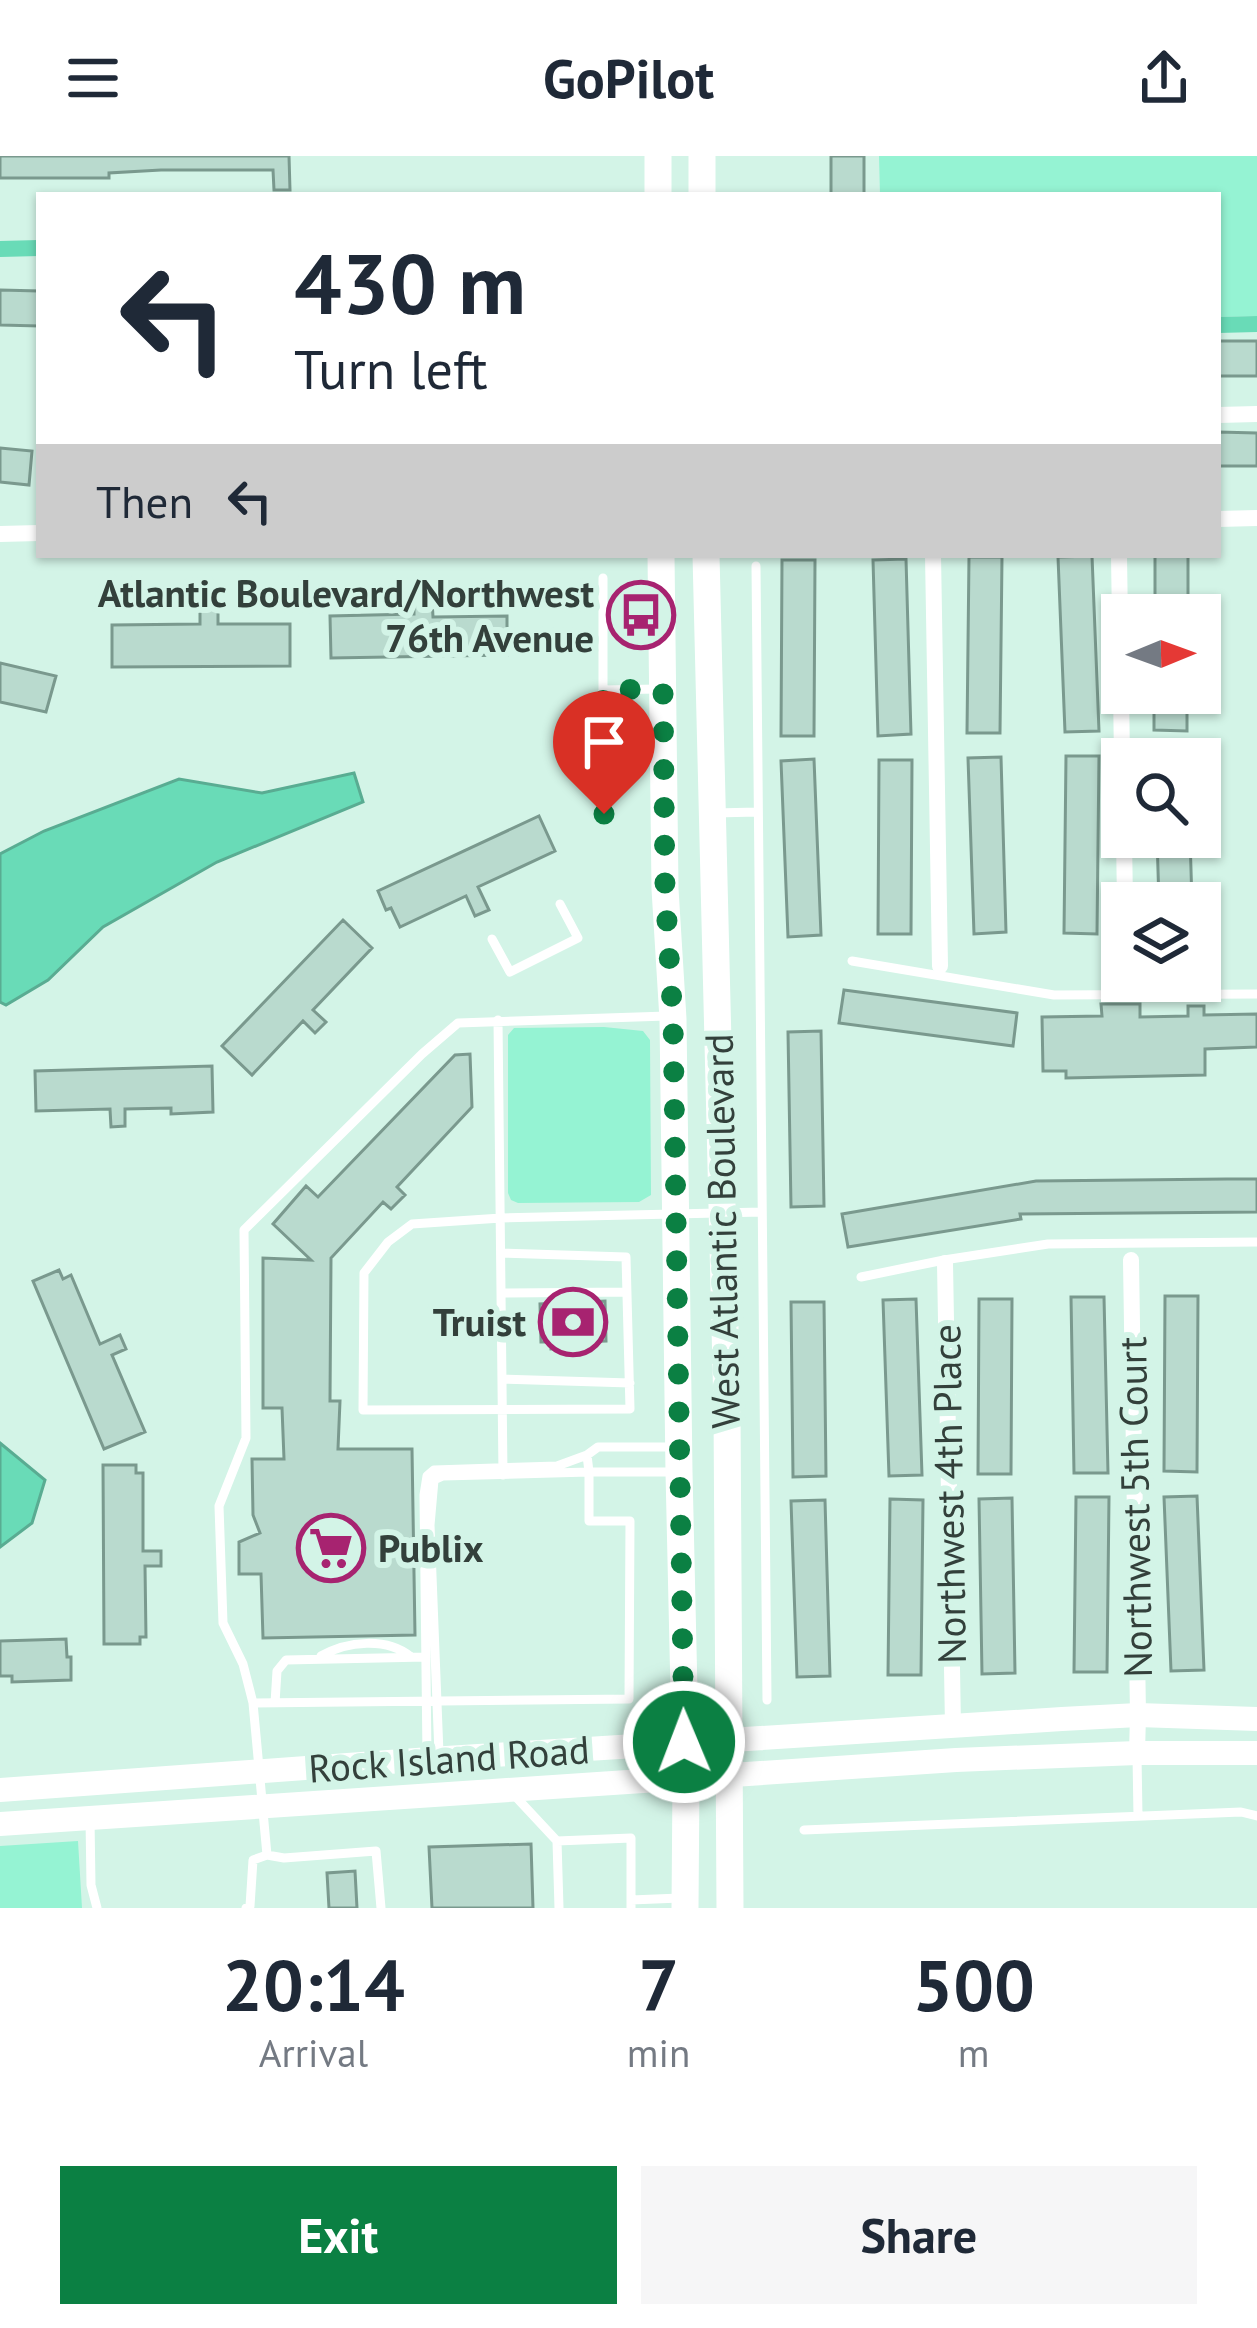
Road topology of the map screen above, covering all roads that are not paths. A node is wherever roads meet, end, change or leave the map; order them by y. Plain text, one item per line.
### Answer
1 (658, 156) edge
2 (702, 156) edge
3 (658, 192) edge
4 (702, 192) edge
5 (1221, 415) edge
6 (1257, 415) edge
7 (1257, 518) edge
8 (1221, 519) edge
9 (36, 533) edge
10 (0, 534) edge
11 (662, 558) edge
12 (706, 558) edge
13 (933, 558) edge
14 (1119, 558) edge
15 (757, 566) dead end
16 (602, 578) dead end
17 (663, 689) junction
18 (603, 690) junction
19 (1122, 738) edge
20 (757, 812) junction
21 (712, 813) junction
22 (604, 814) dead end
23 (560, 904) dead end
24 (492, 939) dead end
25 (852, 961) dead end
26 (940, 971) junction
27 (1101, 994) edge
28 (1221, 994) edge
29 (1257, 994) edge
30 (673, 1016) dead end
31 (497, 1020) junction
32 (722, 1212) junction
33 (762, 1212) junction
34 (676, 1213) junction
35 (501, 1218) junction
36 (1257, 1242) edge
37 (1131, 1252) junction
38 (500, 1253) junction
39 (945, 1262) junction
40 (861, 1276) dead end
41 (626, 1292) junction
42 (502, 1293) junction
43 (502, 1379) junction
44 (630, 1384) junction
45 (764, 1408) junction
46 (502, 1409) junction
47 (727, 1409) junction
48 (587, 1455) junction
49 (679, 1460) junction
50 (589, 1472) junction
51 (503, 1475) junction
52 (430, 1657) dead end
53 (767, 1700) dead end
54 (253, 1703) junction
55 (275, 1703) dead end
56 (1138, 1715) junction
57 (1257, 1719) edge
58 (953, 1726) junction
59 (728, 1739) junction
60 (684, 1742) junction
61 (1137, 1753) junction
62 (1257, 1753) edge
63 (433, 1758) junction
64 (260, 1773) junction
65 (728, 1776) junction
66 (686, 1779) junction
67 (0, 1790) edge
68 (506, 1790) junction
69 (262, 1808) junction
70 (1138, 1816) junction
71 (1257, 1816) edge
72 (91, 1819) junction
73 (0, 1824) edge
74 (804, 1830) dead end
75 (557, 1841) junction
76 (267, 1855) junction
77 (685, 1903) edge
78 (631, 1904) edge
79 (248, 1907) edge
80 (97, 1908) edge
81 (381, 1908) edge
82 (559, 1908) edge
83 (730, 1908) edge

1 - 3 main road
2 - 4 main road
5 - 6 street
7 - 8 street
9 - 10 street
11 - 17 main road, West Atlantic Boulevard
12 - 21 main road, West Atlantic Boulevard
13 - 26 street
14 - 19 street
15 - 20 lane
16 - 18 lane
17 - 18 lane
17 - 34 main road, West Atlantic Boulevard
18 - 22 lane
20 - 21 lane
20 - 33 lane
21 - 32 main road, West Atlantic Boulevard
23 - 24 lane
25 - 26 lane
26 - 27 lane
28 - 29 lane
30 - 31 lane
31 - 35 lane
31 - 54 lane
32 - 33 lane
32 - 34 lane
32 - 47 main road, West Atlantic Boulevard
33 - 45 lane
34 - 35 lane
34 - 49 main road, West Atlantic Boulevard
35 - 38 lane
35 - 46 lane
36 - 37 lane
37 - 39 lane
37 - 56 street, Northwest 5th Court
38 - 41 lane
38 - 42 lane
39 - 40 lane
39 - 58 street, Northwest 4th Place
41 - 42 lane
41 - 44 lane
42 - 43 lane
43 - 44 lane
43 - 46 lane
44 - 46 lane
45 - 47 lane
45 - 53 lane
46 - 51 lane
47 - 59 main road, West Atlantic Boulevard
48 - 49 lane
48 - 50 lane
48 - 63 lane
49 - 50 lane
49 - 60 main road, West Atlantic Boulevard
50 - 51 lane
50 - 54 lane
51 - 63 lane
52 - 55 lane
54 - 64 lane
56 - 57 main road, Rock Island Road
56 - 58 main road, Rock Island Road
56 - 61 street, Northwest 5th Court
58 - 59 main road, Rock Island Road
59 - 60 main road, Rock Island Road
59 - 65 main road, West Atlantic Boulevard
60 - 63 main road, Rock Island Road
60 - 66 main road, West Atlantic Boulevard
61 - 62 main road, Rock Island Road
61 - 65 main road, Rock Island Road
61 - 70 lane
63 - 64 main road, Rock Island Road
64 - 67 main road, Rock Island Road
64 - 69 lane
65 - 66 main road, Rock Island Road
65 - 83 main road, West Atlantic Boulevard
66 - 68 main road, Rock Island Road
66 - 77 main road, West Atlantic Boulevard
68 - 69 main road, Rock Island Road
68 - 75 lane
69 - 72 main road, Rock Island Road
69 - 76 lane
70 - 71 lane
70 - 74 lane
72 - 73 main road, Rock Island Road
72 - 80 lane
75 - 78 lane
75 - 82 lane
76 - 79 lane
76 - 81 lane
77 - 78 lane

